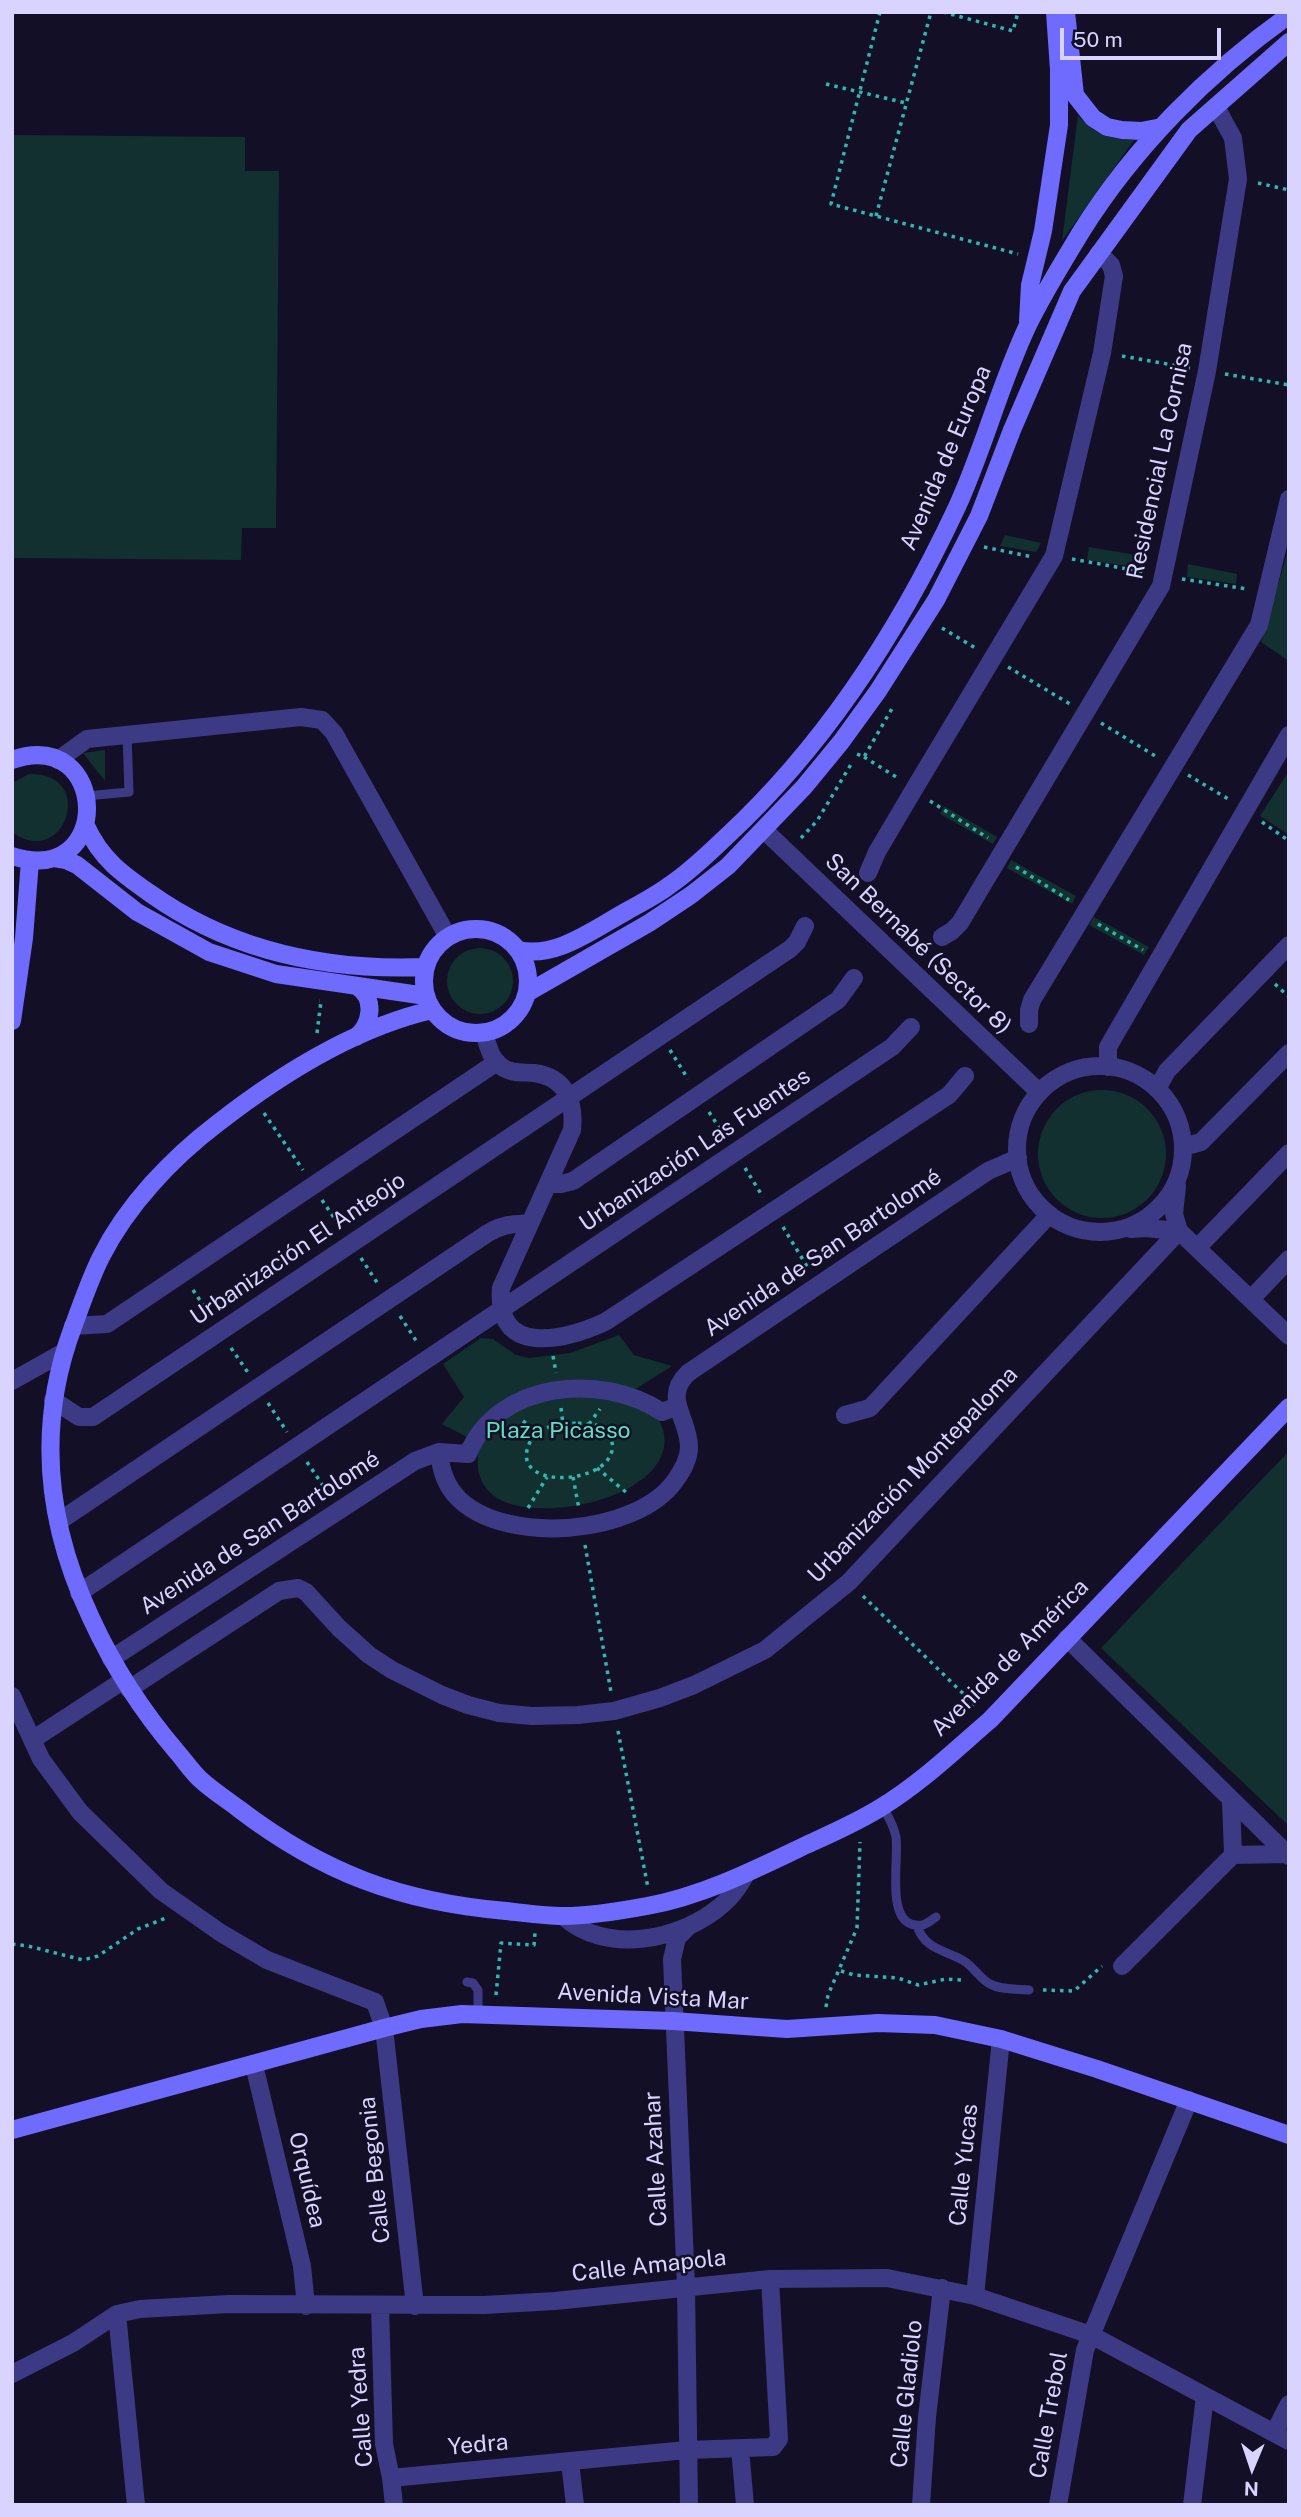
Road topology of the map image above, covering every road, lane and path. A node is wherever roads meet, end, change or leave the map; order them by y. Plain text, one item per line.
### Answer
1 (880, 12) edge
2 (931, 12) edge
3 (943, 12) edge
4 (1018, 12) edge
5 (1055, 12) edge
6 (1066, 12) edge
7 (1289, 15) edge
8 (1289, 43) edge
9 (826, 84) dead end
10 (860, 92) junction
11 (906, 103) junction
12 (1216, 107) junction
13 (1162, 127) junction
14 (1238, 179) junction
15 (1289, 190) edge
16 (876, 216) junction
17 (1099, 253) junction
18 (1037, 259) junction
19 (1028, 325) junction
20 (1289, 499) edge
21 (984, 547) dead end
22 (1054, 556) junction
23 (1164, 576) junction
24 (1268, 588) junction
25 (940, 627) dead end
26 (994, 659) junction
27 (1085, 713) junction
28 (127, 735) junction
29 (1289, 735) edge
30 (864, 757) dead end
31 (12, 759) edge
32 (58, 760) junction
33 (1174, 766) junction
34 (913, 790) junction
35 (86, 796) junction
36 (1245, 809) junction
37 (86, 826) junction
38 (764, 830) junction
39 (1289, 841) edge
40 (12, 856) edge
41 (54, 858) junction
42 (1000, 858) junction
43 (30, 861) junction
44 (869, 873) dead end
45 (1082, 915) junction
46 (805, 926) dead end
47 (448, 937) junction
48 (942, 937) dead end
49 (1289, 945) edge
50 (517, 950) junction
51 (1158, 959) junction
52 (425, 967) junction
53 (854, 978) dead end
54 (315, 981) junction
55 (358, 987) junction
56 (527, 993) junction
57 (429, 1003) junction
58 (12, 1021) edge
59 (1029, 1024) dead end
60 (911, 1027) dead end
61 (484, 1033) junction
62 (353, 1039) junction
63 (1289, 1053) edge
64 (321, 1054) junction
65 (497, 1062) junction
66 (1108, 1067) junction
67 (965, 1076) dead end
68 (1157, 1089) junction
69 (1039, 1092) junction
70 (569, 1096) junction
71 (1183, 1147) junction
72 (1289, 1153) edge
73 (1018, 1158) junction
74 (1178, 1179) junction
75 (548, 1184) junction
76 (1049, 1215) junction
77 (529, 1224) junction
78 (1119, 1230) junction
79 (1179, 1231) junction
80 (1197, 1248) junction
81 (1289, 1259) edge
82 (1251, 1299) junction
83 (502, 1308) junction
84 (73, 1326) junction
85 (1289, 1336) edge
86 (62, 1353) junction
87 (12, 1381) edge
88 (53, 1400) junction
89 (678, 1406) junction
90 (1289, 1407) edge
91 (845, 1415) dead end
92 (439, 1452) junction
93 (597, 1468) junction
94 (547, 1477) junction
95 (643, 1507) junction
96 (58, 1522) junction
97 (517, 1525) junction
98 (849, 1582) junction
99 (79, 1593) junction
100 (1067, 1638) junction
101 (111, 1659) junction
102 (127, 1684) junction
103 (12, 1696) edge
104 (990, 1720) junction
105 (32, 1740) junction
106 (1231, 1800) junction
107 (883, 1807) junction
108 (860, 1819) junction
109 (1233, 1855) junction
110 (1288, 1855) edge
111 (746, 1874) junction
112 (178, 1903) junction
113 (537, 1914) junction
114 (563, 1916) junction
115 (936, 1917) dead end
116 (690, 1926) junction
117 (917, 1926) junction
118 (647, 1937) junction
119 (12, 1944) edge
120 (672, 1959) junction
121 (1122, 1966) joint
122 (840, 1971) junction
123 (467, 1982) dead end
124 (989, 1984) junction
125 (1029, 1990) joint
126 (486, 2015) junction
127 (673, 2021) junction
128 (384, 2028) junction
129 (828, 2028) junction
130 (1001, 2039) junction
131 (254, 2065) junction
132 (1189, 2100) junction
133 (12, 2130) edge
134 (1289, 2135) edge
135 (770, 2279) junction
136 (687, 2286) junction
137 (942, 2288) junction
138 (975, 2296) junction
139 (306, 2306) junction
140 (380, 2306) junction
141 (415, 2306) junction
142 (117, 2314) junction
143 (1091, 2335) junction
144 (12, 2374) edge
145 (1205, 2396) junction
146 (1289, 2404) edge
147 (1281, 2437) edge
148 (740, 2449) junction
149 (687, 2450) junction
150 (570, 2462) junction
151 (391, 2478) junction
152 (136, 2505) edge
153 (394, 2505) edge
154 (575, 2505) edge
155 (689, 2505) edge
156 (745, 2505) edge
157 (921, 2505) edge
158 (1058, 2505) edge
159 (1192, 2505) edge

1 - 10 path
2 - 11 path
3 - 4 path
5 - 18 street
6 - 13 street
7 - 13 street, Avenida de Europa
8 - 12 street
9 - 10 path
10 - 11 path
10 - 16 path
11 - 16 path
12 - 14 street, Residencial La Cornisa
12 - 17 street
13 - 19 street, Avenida de Europa
14 - 15 path
14 - 23 street, Residencial La Cornisa
16 - 18 path
17 - 22 street
17 - 38 street
18 - 19 street
19 - 50 street, Avenida de Europa
20 - 24 street
21 - 22 path
22 - 23 path
22 - 26 street
23 - 24 path
23 - 27 street, Residencial La Cornisa
24 - 33 street
25 - 26 path
26 - 27 path
26 - 34 street
27 - 33 path
27 - 42 street, Residencial La Cornisa
28 - 32 street
28 - 35 lane
28 - 47 street
29 - 36 street
30 - 34 path
31 - 32 street
32 - 35 street
33 - 36 path
33 - 45 street
34 - 42 path
34 - 44 street
35 - 37 street
36 - 39 path
36 - 51 street
37 - 41 street
37 - 52 street
38 - 56 street
38 - 69 street, San Bernabé (Sector 8)
40 - 43 street
41 - 43 street
41 - 54 street
42 - 45 path
42 - 48 street, Residencial La Cornisa
43 - 58 street
45 - 51 path
45 - 59 street
46 - 70 street
47 - 50 street
47 - 52 street
49 - 68 street
50 - 56 street
51 - 66 street
52 - 57 street
53 - 75 street, Urbanización Las Fuentes
54 - 55 street
54 - 64 path
55 - 57 street
55 - 62 street
56 - 61 street
57 - 61 street
57 - 62 street, Avenida de América
60 - 83 street, Urbanización Las Fuentes
61 - 65 street
62 - 64 street, Avenida de América
63 - 71 street
64 - 84 street, Avenida de América
65 - 70 street
65 - 84 street, Urbanización El Anteojo
66 - 68 street
66 - 69 street
67 - 83 street
68 - 71 street
69 - 73 street
70 - 75 street
70 - 88 street, Urbanización El Anteojo
71 - 74 street
72 - 80 street
73 - 76 street
73 - 89 street, Avenida de San Bartolomé
74 - 78 street
74 - 79 street
75 - 77 street
76 - 78 street
76 - 91 street
77 - 83 street
77 - 96 street
78 - 79 street
79 - 80 street
79 - 98 street, Urbanización Montepaloma
80 - 82 street
81 - 82 street
82 - 85 street
83 - 99 street
84 - 86 street, Avenida de América
86 - 87 street
86 - 88 street, Avenida de América
88 - 96 street, Avenida de América
89 - 92 street, Avenida de San Bartolomé
89 - 95 street
90 - 100 street, Avenida de América
92 - 97 street
92 - 101 street, Avenida de San Bartolomé
93 - 94 path
93 - 94 path
93 - 95 path
94 - 97 path
95 - 97 street
96 - 99 street, Avenida de América
98 - 102 street, Urbanización Montepaloma
98 - 104 path
99 - 101 street, Avenida de América
100 - 104 street, Avenida de América
100 - 106 street
101 - 102 street, Avenida de América
102 - 105 street
102 - 113 street, Avenida de América
103 - 105 street
104 - 107 street, Avenida de América
105 - 112 street
106 - 109 street
106 - 110 street
107 - 108 street, Avenida de América
107 - 117 lane
108 - 111 street, Avenida de América
108 - 122 path
109 - 110 street
109 - 121 street
111 - 114 street, Avenida de América
111 - 116 street
112 - 119 path
112 - 128 street
113 - 114 street, Avenida de América
113 - 126 path
114 - 118 street
115 - 117 lane
116 - 118 street
116 - 120 street
117 - 124 lane
118 - 120 street
120 - 127 street
121 - 125 path
122 - 124 path
122 - 129 path
123 - 126 lane
124 - 125 lane
126 - 127 street, Avenida Vista Mar
126 - 128 street, Avenida Vista Mar
127 - 129 street, Avenida Vista Mar
127 - 136 street, Calle Azahar
128 - 131 street, Avenida Vista Mar
128 - 141 street, Calle Begonia
129 - 130 street, Avenida Vista Mar
130 - 132 street, Avenida Vista Mar
130 - 138 street, Calle Yucas
131 - 133 street, Avenida Vista Mar
131 - 139 street, Orquídea
132 - 134 street, Avenida Vista Mar
132 - 143 street, Calle Trebol
135 - 136 street, Calle Amapola
135 - 137 street, Calle Amapola
135 - 148 street, Yedra
136 - 141 street, Calle Amapola
136 - 149 street, Calle Azahar
137 - 138 street, Calle Amapola
137 - 157 street, Calle Gladiolo
138 - 143 street, Calle Amapola
139 - 140 street, Calle Amapola
139 - 142 street, Calle Amapola
140 - 141 street, Calle Amapola
140 - 151 street, Calle Yedra
142 - 144 street, Calle Amapola
142 - 152 street
143 - 145 street, Calle Amapola
143 - 158 street, Calle Trebol
145 - 147 street, Calle Amapola
145 - 159 street
146 - 147 street, Calle Amapola
148 - 149 street, Yedra
148 - 156 street
149 - 150 street, Yedra
149 - 155 street, Calle Azahar
150 - 151 street, Yedra
150 - 154 street
151 - 153 street, Calle Yedra

